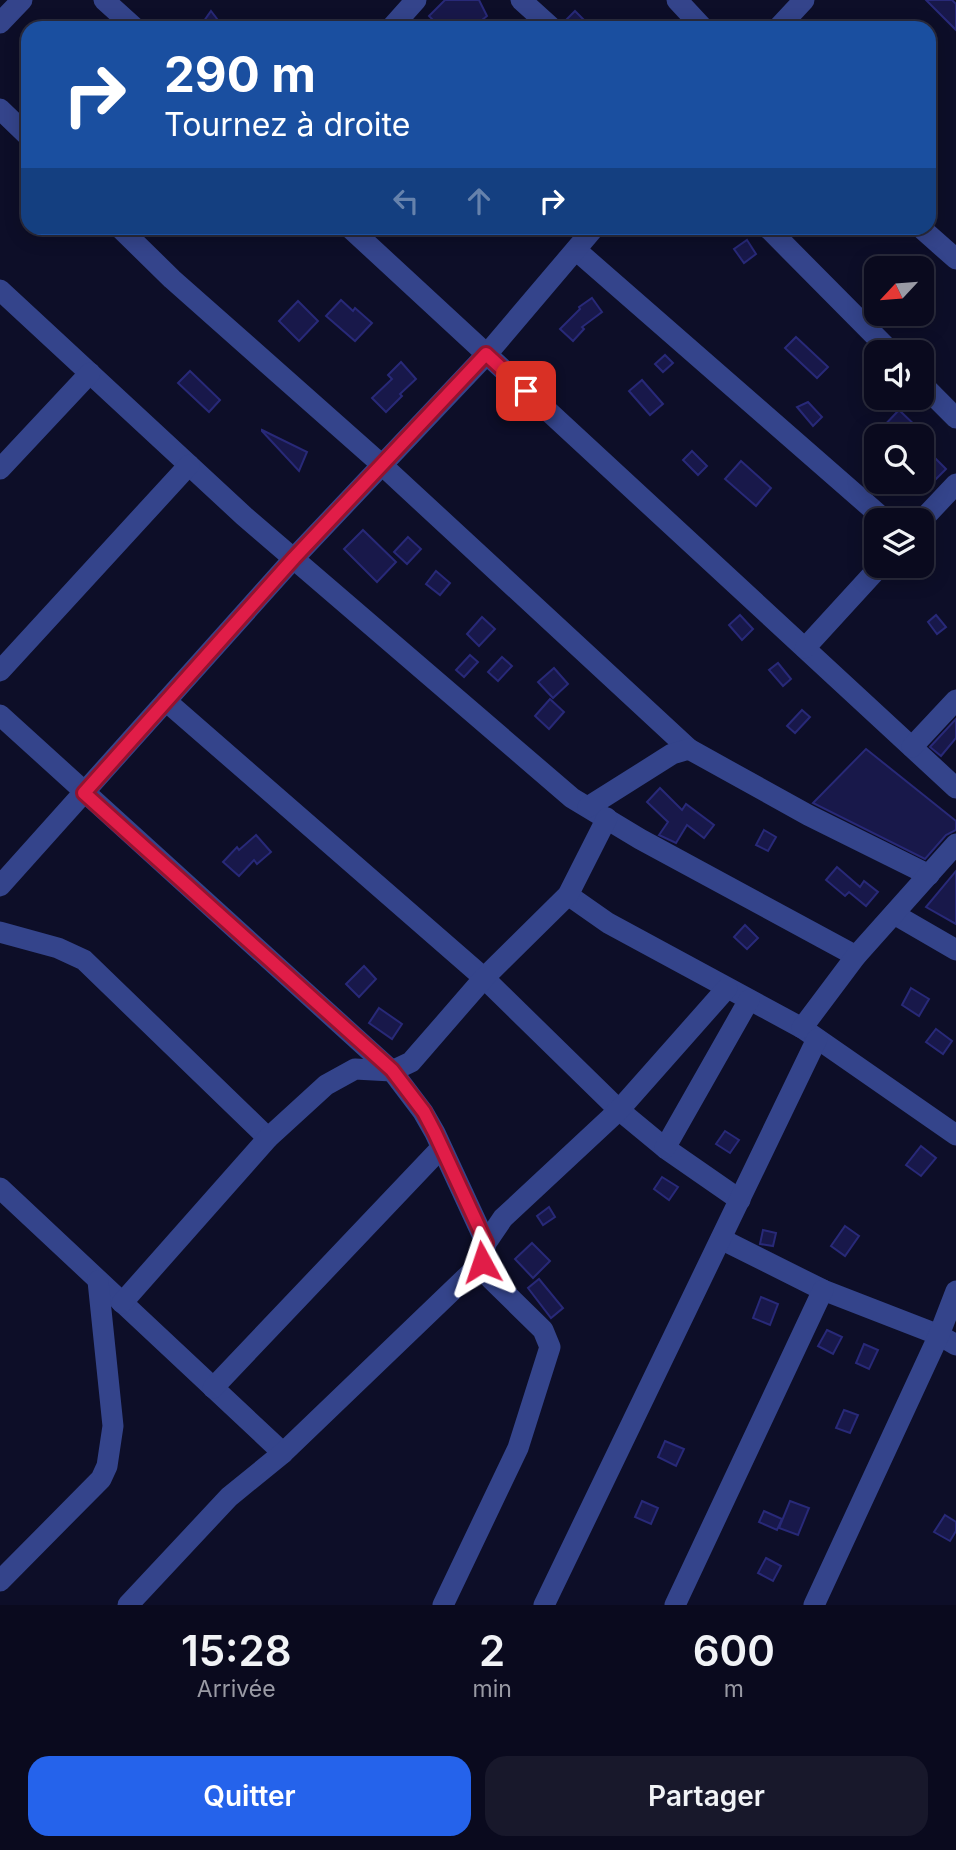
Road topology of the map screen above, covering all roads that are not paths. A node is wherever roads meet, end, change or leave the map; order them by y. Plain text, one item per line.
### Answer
1 (22, 0) edge
2 (104, 0) edge
3 (416, 0) edge
4 (522, 0) edge
5 (677, 0) edge
6 (804, 0) edge
7 (127, 21) edge
8 (397, 21) edge
9 (544, 21) edge
10 (696, 21) edge
11 (784, 21) edge
12 (0, 23) edge
13 (0, 109) edge
14 (21, 129) edge
15 (127, 235) edge
16 (358, 235) edge
17 (588, 235) edge
18 (775, 235) edge
19 (928, 235) edge
20 (576, 250) junction
21 (956, 259) edge
22 (0, 290) edge
23 (879, 340) edge
24 (486, 354) junction
25 (90, 373) junction
26 (934, 396) edge
27 (956, 418) edge
28 (189, 465) junction
29 (382, 466) junction
30 (0, 469) edge
31 (956, 484) edge
32 (871, 508) edge
33 (933, 508) edge
34 (294, 558) junction
35 (869, 578) edge
36 (805, 648) junction
37 (0, 671) edge
38 (956, 700) edge
39 (166, 701) junction
40 (0, 715) edge
41 (912, 747) junction
42 (689, 749) junction
43 (956, 788) edge
44 (84, 793) junction
45 (597, 812) junction
46 (956, 844) edge
47 (929, 874) junction
48 (0, 886) edge
49 (568, 895) junction
50 (894, 914) junction
51 (0, 932) edge
52 (956, 950) edge
53 (856, 956) junction
54 (484, 978) junction
55 (727, 988) junction
56 (749, 1000) junction
57 (809, 1034) junction
58 (392, 1070) junction
59 (619, 1110) junction
60 (956, 1135) edge
61 (268, 1138) junction
62 (441, 1148) junction
63 (665, 1148) junction
64 (0, 1188) edge
65 (740, 1200) junction
66 (721, 1240) junction
67 (484, 1253) junction
68 (97, 1281) junction
69 (823, 1290) junction
70 (956, 1291) edge
71 (122, 1303) junction
72 (948, 1340) edge
73 (213, 1388) junction
74 (283, 1453) junction
75 (0, 1581) edge
76 (822, 1602) edge
77 (128, 1605) edge
78 (443, 1605) edge
79 (544, 1605) edge
80 (675, 1605) edge

1 - 12 street
2 - 7 street
3 - 8 street
4 - 9 street
5 - 10 street
6 - 11 street
13 - 14 street
15 - 29 street
16 - 24 street
17 - 20 street
18 - 23 street
19 - 21 street
20 - 24 street
20 - 32 street
22 - 25 street
24 - 29 street
24 - 36 street
25 - 28 street
25 - 30 street
26 - 27 street
28 - 34 street
28 - 37 street
29 - 34 street
29 - 42 street
31 - 33 street
34 - 39 street
34 - 45 street
35 - 36 street
36 - 41 street
38 - 41 street
39 - 44 street
39 - 54 street
40 - 44 street
41 - 43 street
42 - 45 street
42 - 47 street
44 - 48 street
44 - 58 street
45 - 49 street
45 - 53 street
46 - 47 street
47 - 50 street
49 - 54 street
49 - 55 street
50 - 52 street
50 - 53 street
51 - 61 street
53 - 57 street
54 - 58 street
54 - 59 street
55 - 56 street
55 - 59 street
56 - 57 street
56 - 63 street
57 - 60 street
57 - 65 street
58 - 61 street
58 - 62 street
59 - 63 street
59 - 67 street
61 - 71 street
62 - 67 street
62 - 73 street
63 - 65 street
64 - 68 street
65 - 66 street
66 - 69 street
66 - 79 street
67 - 74 street
67 - 78 street
68 - 71 street
68 - 75 street
69 - 72 street
69 - 80 street
70 - 72 street
71 - 73 street
72 - 76 street
73 - 74 street
74 - 77 street

